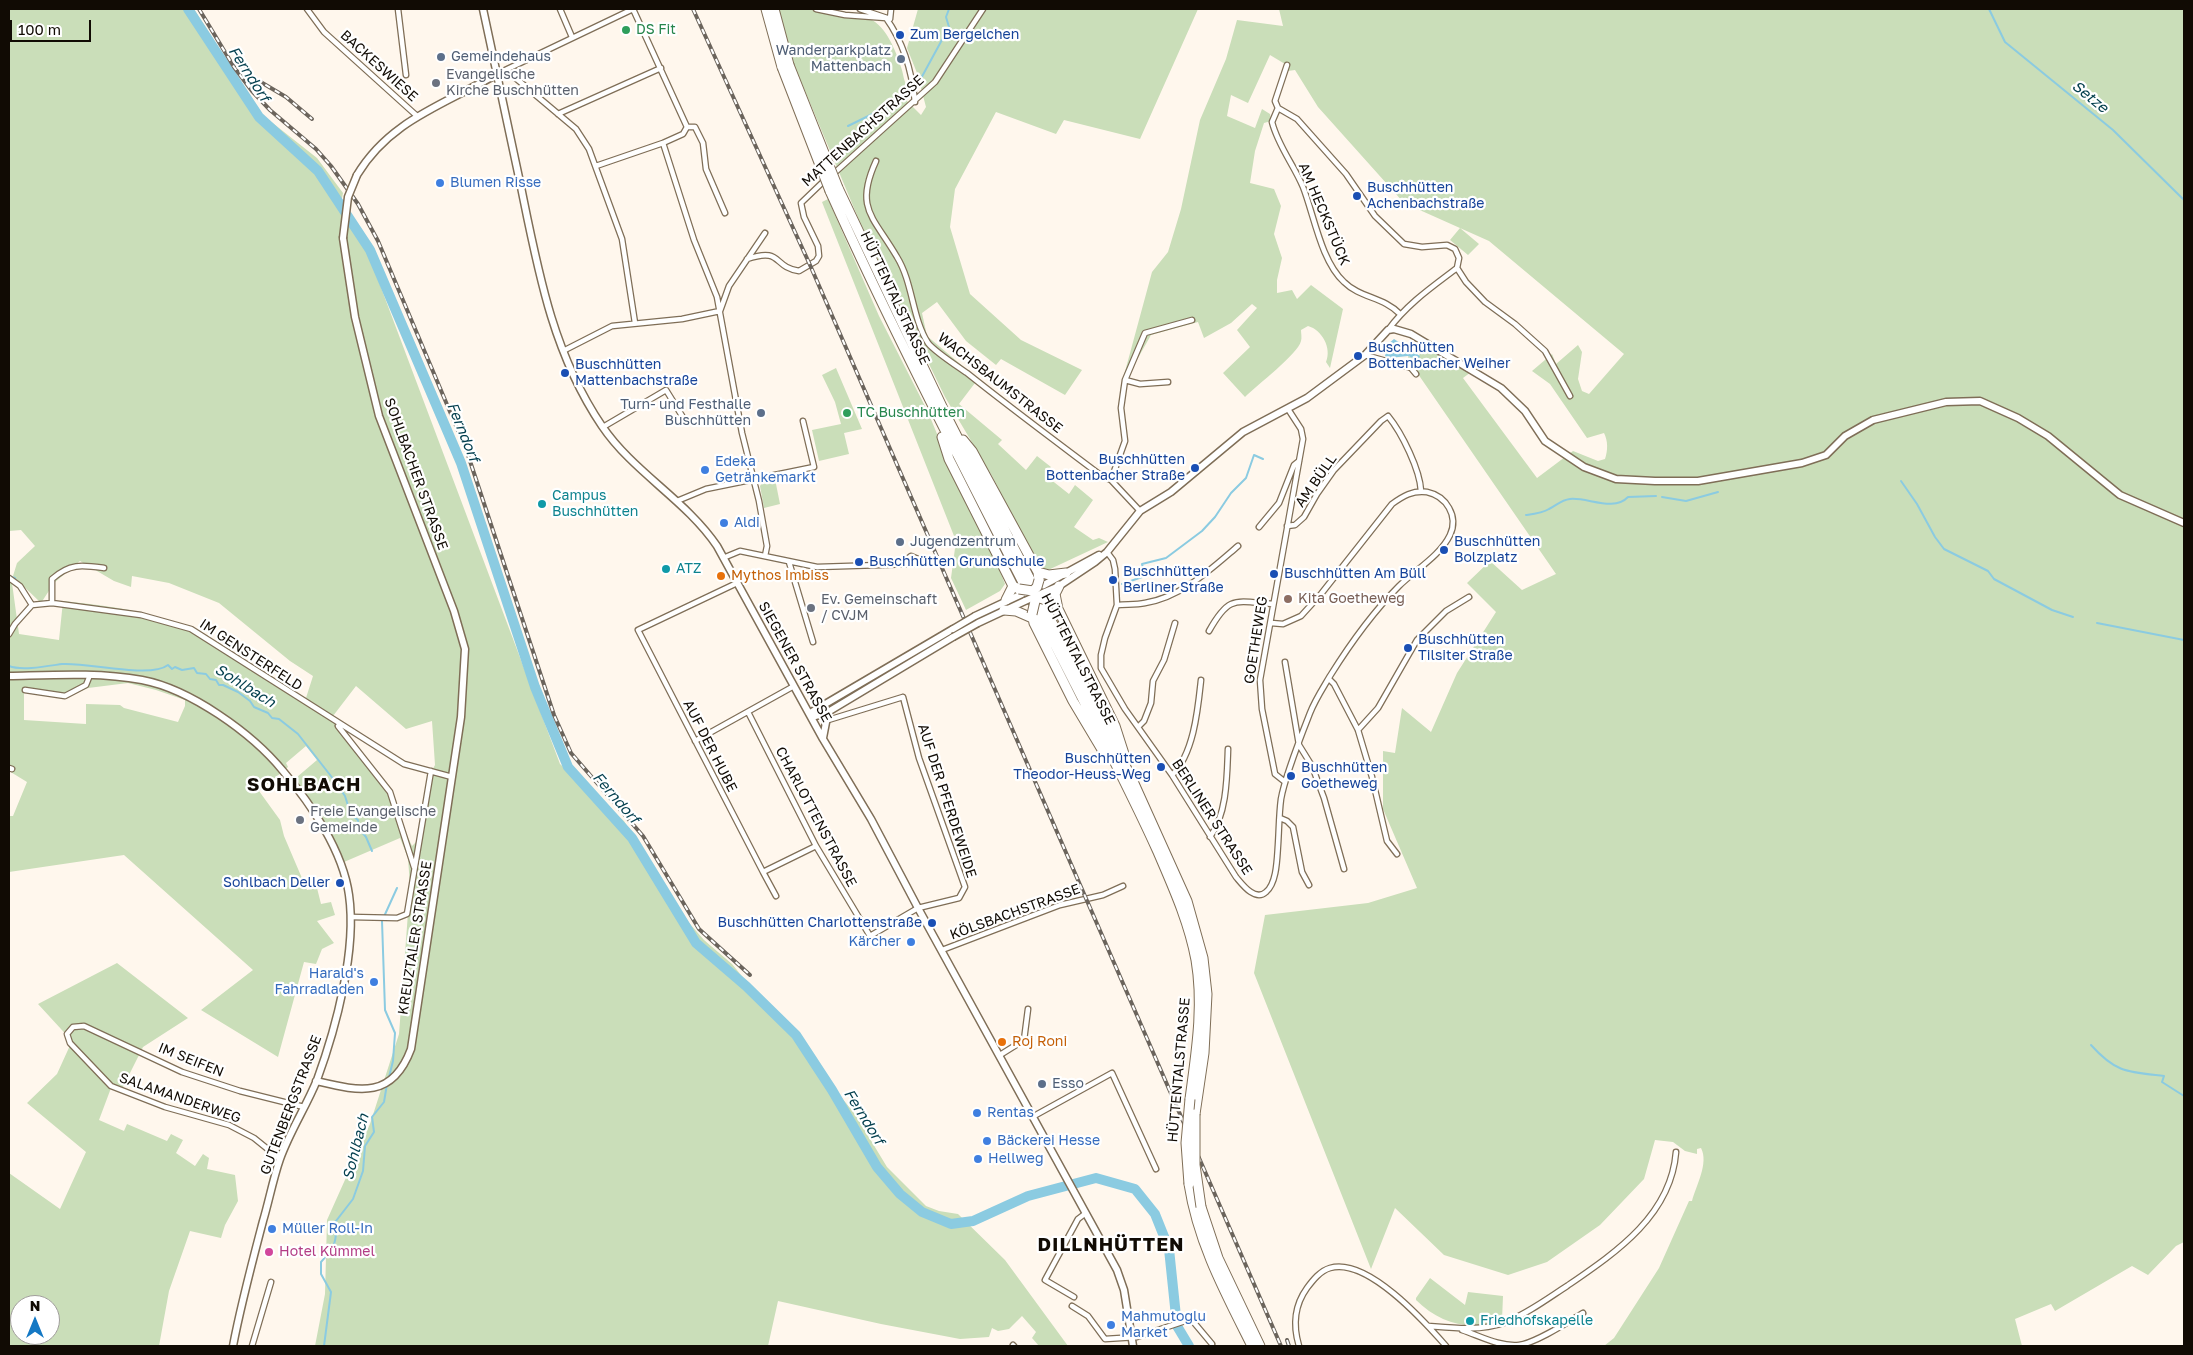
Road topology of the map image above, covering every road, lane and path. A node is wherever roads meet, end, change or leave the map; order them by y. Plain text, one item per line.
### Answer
1 (307, 9) edge
2 (398, 9) edge
3 (483, 9) edge
4 (560, 9) edge
5 (633, 9) edge
6 (766, 9) edge
7 (774, 9) edge
8 (816, 9) edge
9 (860, 9) edge
10 (891, 9) edge
11 (983, 9) edge
12 (886, 18) junction
13 (572, 37) junction
14 (1287, 65) dead end
15 (785, 66) junction
16 (661, 68) junction
17 (506, 70) junction
18 (497, 74) junction
19 (406, 75) dead end
20 (915, 102) junction
21 (1278, 108) junction
22 (558, 114) junction
23 (418, 116) junction
24 (687, 126) junction
25 (663, 143) junction
26 (876, 161) dead end
27 (596, 166) junction
28 (834, 190) junction
29 (725, 212) dead end
30 (765, 233) dead end
31 (747, 259) junction
32 (1457, 268) junction
33 (720, 311) junction
34 (1400, 314) junction
35 (1192, 320) dead end
36 (635, 323) junction
37 (1391, 329) junction
38 (564, 351) junction
39 (1365, 355) junction
40 (1416, 374) dead end
41 (1125, 380) junction
42 (1168, 382) dead end
43 (1570, 396) dead end
44 (1288, 409) junction
45 (936, 415) junction
46 (946, 415) junction
47 (684, 419) dead end
48 (803, 421) dead end
49 (603, 427) junction
50 (1299, 461) junction
51 (753, 480) junction
52 (1111, 480) junction
53 (1421, 491) junction
54 (677, 501) junction
55 (1140, 511) junction
56 (2184, 523) edge
57 (1287, 526) junction
58 (1259, 527) dead end
59 (1238, 546) dead end
60 (1107, 552) junction
61 (765, 556) junction
62 (723, 558) junction
63 (789, 562) junction
64 (901, 564) dead end
65 (104, 568) dead end
66 (1066, 574) junction
67 (9, 578) edge
68 (736, 583) junction
69 (1059, 586) junction
70 (1032, 591) junction
71 (1469, 597) dead end
72 (1006, 600) joint
73 (52, 604) junction
74 (1273, 604) junction
75 (32, 605) junction
76 (1117, 605) junction
77 (1054, 606) junction
78 (1004, 610) junction
79 (1032, 616) junction
80 (1175, 623) dead end
81 (1271, 623) junction
82 (1209, 631) dead end
83 (9, 634) edge
84 (813, 642) dead end
85 (1285, 662) dead end
86 (90, 675) junction
87 (9, 676) edge
88 (1329, 679) junction
89 (1201, 680) dead end
90 (794, 686) junction
91 (25, 690) dead end
92 (748, 712) junction
93 (828, 712) junction
94 (810, 713) junction
95 (461, 717) joint
96 (825, 721) junction
97 (336, 723) junction
98 (1138, 726) junction
99 (1358, 730) junction
100 (823, 739) junction
101 (695, 741) junction
102 (1299, 745) junction
103 (1228, 748) dead end
104 (430, 771) junction
105 (1172, 774) junction
106 (452, 777) junction
107 (1128, 780) junction
108 (1285, 782) junction
109 (1280, 818) junction
110 (1210, 837) junction
111 (816, 846) junction
112 (1397, 854) dead end
113 (414, 867) junction
114 (1344, 869) dead end
115 (763, 872) junction
116 (1309, 885) dead end
117 (1123, 886) dead end
118 (776, 896) dead end
119 (918, 908) junction
120 (351, 917) junction
121 (942, 950) junction
122 (1028, 1009) dead end
123 (73, 1027) joint
124 (1000, 1055) junction
125 (316, 1081) junction
126 (304, 1106) junction
127 (1034, 1116) junction
128 (1676, 1152) dead end
129 (280, 1159) junction
130 (1156, 1170) dead end
131 (1086, 1213) junction
132 (271, 1282) dead end
133 (1074, 1297) dead end
134 (1072, 1306) dead end
135 (1583, 1313) dead end
136 (1429, 1326) junction
137 (1461, 1329) junction
138 (1132, 1338) junction
139 (1212, 1344) dead end
140 (233, 1346) edge
141 (252, 1346) edge
142 (1133, 1346) edge
143 (1252, 1346) edge
144 (1260, 1346) edge
145 (1299, 1346) edge
146 (1446, 1346) edge

1 - 23 street, BACKESWIESE
2 - 19 street
3 - 18 street, SIEGENER STRASSE
4 - 13 street
5 - 13 street
5 - 16 street
6 - 15 highway, HÜTTENTALSTRASSE
7 - 15 highway, HÜTTENTALSTRASSE
8 - 12 street
9 - 12 street
10 - 12 street
11 - 20 street, MATTENBACHSTRASSE
12 - 20 street
13 - 17 street
14 - 21 street, AM HECKSTÜCK
15 - 28 highway, HÜTTENTALSTRASSE, bridge
16 - 22 street
16 - 24 street
17 - 18 street
17 - 22 street
18 - 23 street, SOHLBACHER STRASSE
18 - 38 street, SIEGENER STRASSE
20 - 31 street, MATTENBACHSTRASSE
21 - 32 street
21 - 34 street, AM HECKSTÜCK
22 - 27 street
23 - 95 street, SOHLBACHER STRASSE, bridge
24 - 25 street
24 - 29 street
25 - 27 street
25 - 33 street
26 - 52 street, WACHSBAUMSTRASSE
27 - 36 street
28 - 45 highway, HÜTTENTALSTRASSE
28 - 46 highway, HÜTTENTALSTRASSE
30 - 31 street
31 - 33 street
32 - 34 street
32 - 43 street
33 - 36 street
33 - 51 street
34 - 37 street
35 - 41 street
36 - 38 street
37 - 39 street
37 - 56 street
38 - 49 street, SIEGENER STRASSE
39 - 40 street
39 - 44 street
41 - 42 street
41 - 52 street
44 - 50 street, AM BÜLL
44 - 55 street
45 - 70 highway
45 - 107 highway, HÜTTENTALSTRASSE
46 - 70 highway
46 - 107 highway, HÜTTENTALSTRASSE
47 - 49 street
48 - 51 street
49 - 54 street, SIEGENER STRASSE
50 - 57 street, AM BÜLL
50 - 58 street
51 - 54 street
51 - 61 street
52 - 55 street, WACHSBAUMSTRASSE
53 - 57 street, AM BÜLL
53 - 81 street
53 - 88 street, BERLINER STRASSE
54 - 62 street, SIEGENER STRASSE
55 - 60 street
57 - 74 street, GOETHEWEG
59 - 76 street
60 - 66 street
60 - 69 street
60 - 76 street, BERLINER STRASSE
61 - 62 street
61 - 63 street
62 - 68 street, SIEGENER STRASSE
63 - 64 street
63 - 84 street
65 - 73 street
66 - 70 street
66 - 70 highway
67 - 75 street
68 - 90 street, SIEGENER STRASSE
68 - 101 street, AUF DER HUBE
69 - 70 street
69 - 77 highway
70 - 72 highway
70 - 77 highway, bridge
70 - 78 street
70 - 79 highway, bridge
71 - 99 street
72 - 94 street, bridge
73 - 75 street, IM GENSTERFELD
73 - 97 street, IM GENSTERFELD
74 - 81 street, GOETHEWEG
74 - 82 street
75 - 83 street
76 - 98 street, BERLINER STRASSE
77 - 107 highway
78 - 79 highway
78 - 93 street, bridge
79 - 107 highway
80 - 98 street
81 - 108 street, GOETHEWEG
85 - 102 street
86 - 87 street, GUTENBERGSTRASSE
86 - 91 street
86 - 120 street, GUTENBERGSTRASSE
88 - 99 street
88 - 102 street, BERLINER STRASSE
89 - 105 street
90 - 92 street
90 - 94 street, SIEGENER STRASSE
92 - 101 street
92 - 111 street, CHARLOTTENSTRASSE
93 - 94 street
93 - 96 street
94 - 100 street, SIEGENER STRASSE
95 - 106 street, KREUZTALER STRASSE
96 - 100 street
96 - 119 street, AUF DER PFERDEWEIDE
97 - 104 street, IM GENSTERFELD
97 - 113 street, IM GENSTERFELD
98 - 105 street, BERLINER STRASSE
99 - 112 street
100 - 119 street, SIEGENER STRASSE
101 - 115 street, AUF DER HUBE
102 - 108 street, BERLINER STRASSE
102 - 114 street
103 - 110 street
104 - 106 street, IM GENSTERFELD
104 - 113 street
105 - 110 street, BERLINER STRASSE
106 - 125 street, KREUZTALER STRASSE
107 - 143 highway, HÜTTENTALSTRASSE, bridge
107 - 144 highway, HÜTTENTALSTRASSE, bridge
108 - 109 street, BERLINER STRASSE
109 - 110 street, BERLINER STRASSE
109 - 116 street
111 - 115 street
111 - 119 street, CHARLOTTENSTRASSE
113 - 120 street
115 - 118 street, AUF DER HUBE
117 - 121 street, KÖLSBACHSTRASSE
119 - 121 street, SIEGENER STRASSE
120 - 125 street, GUTENBERGSTRASSE
121 - 124 street, SIEGENER STRASSE
122 - 124 street
123 - 126 street, IM SEIFEN
123 - 129 street, SALAMANDERWEG
124 - 127 street, SIEGENER STRASSE
125 - 126 street, GUTENBERGSTRASSE
126 - 129 street, GUTENBERGSTRASSE
127 - 130 street
127 - 131 street, SIEGENER STRASSE
128 - 137 street
129 - 140 street, GUTENBERGSTRASSE
131 - 133 street
131 - 138 street, SIEGENER STRASSE
132 - 141 street
134 - 138 street
135 - 137 street
136 - 137 street
136 - 145 street
136 - 146 street
138 - 139 street
138 - 142 street, SIEGENER STRASSE

